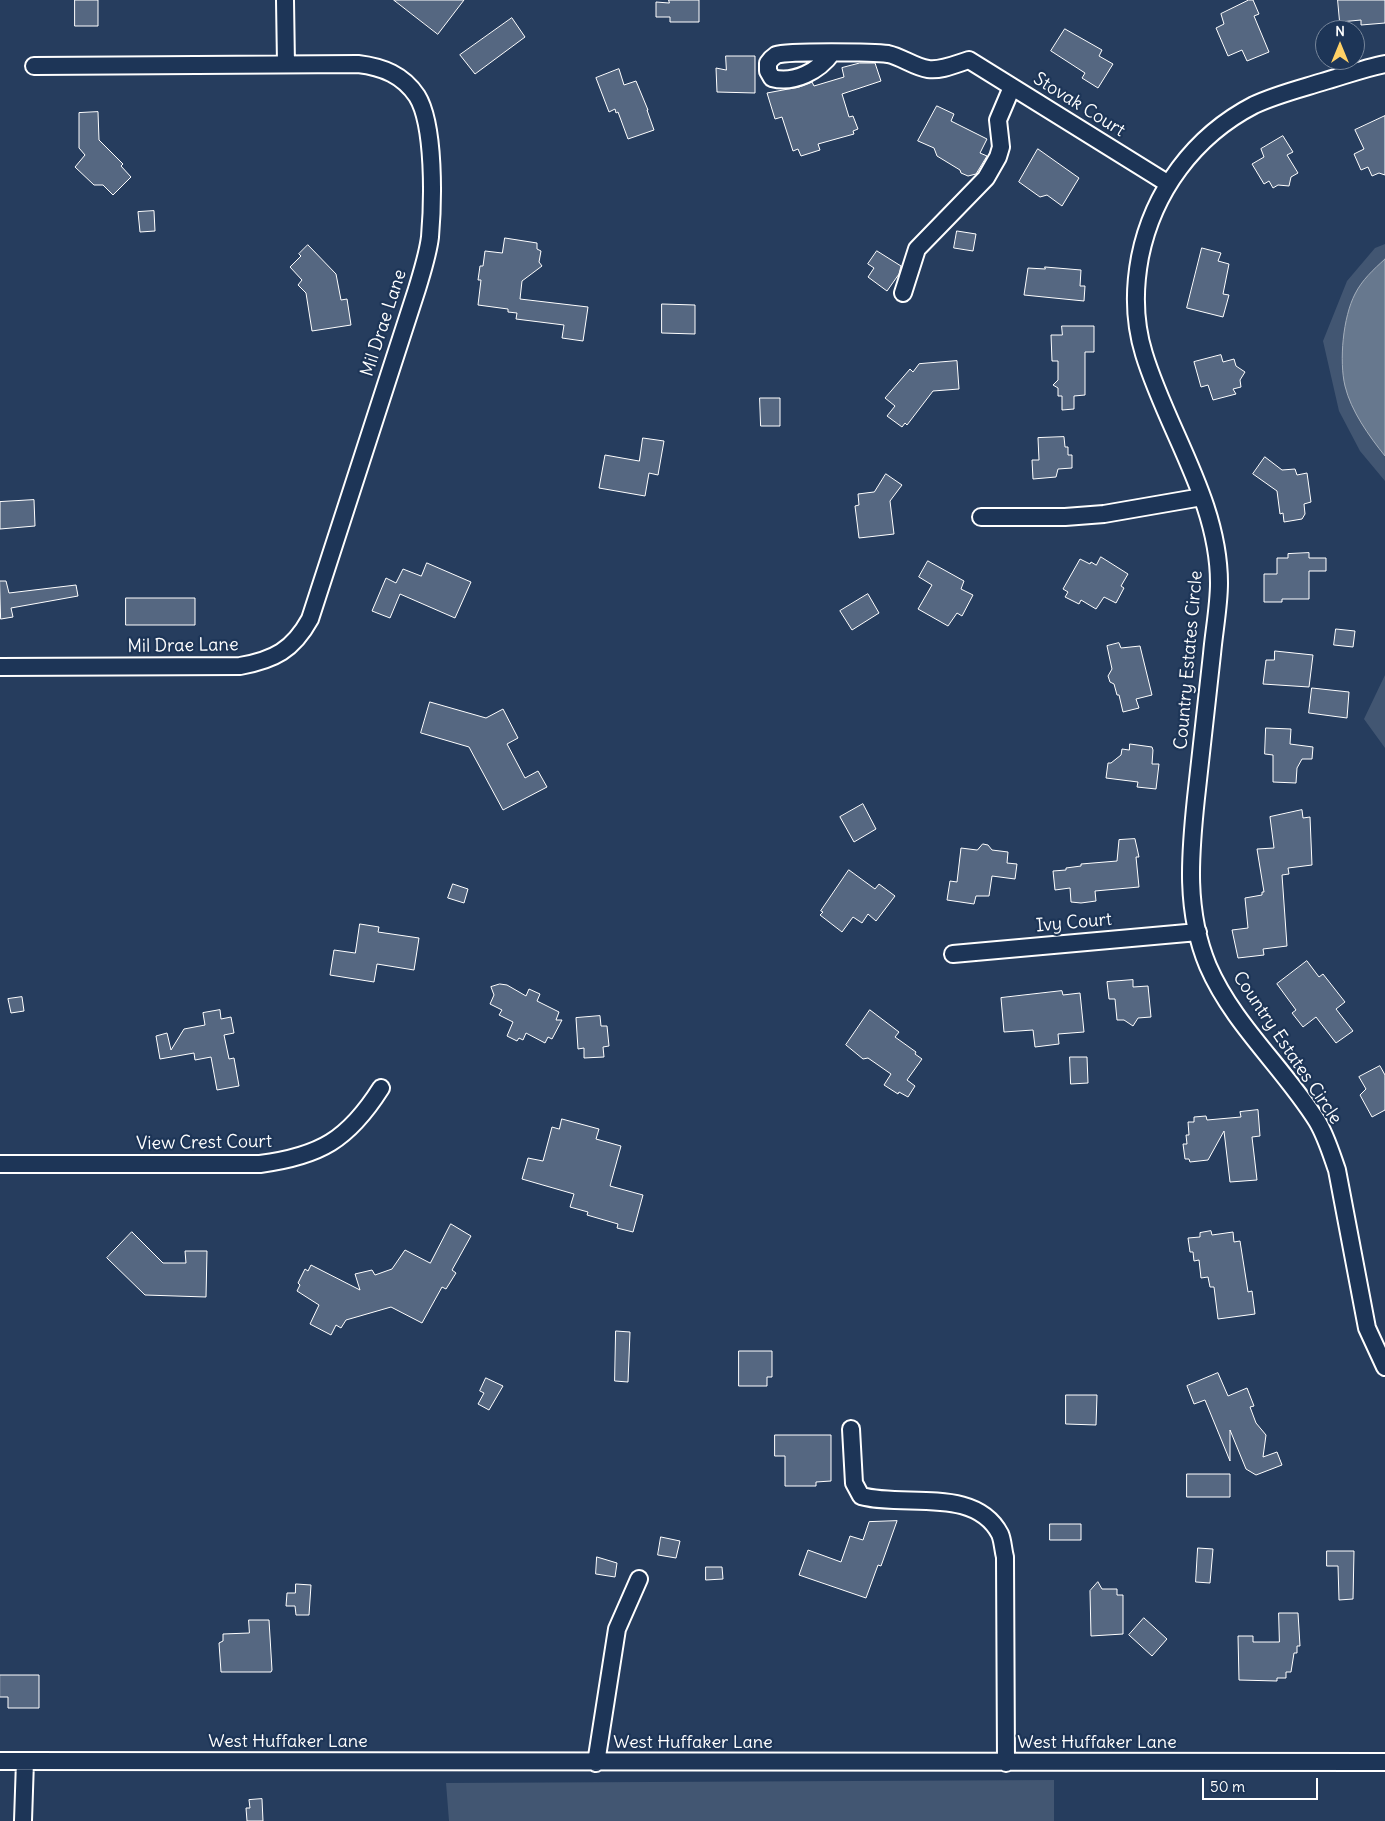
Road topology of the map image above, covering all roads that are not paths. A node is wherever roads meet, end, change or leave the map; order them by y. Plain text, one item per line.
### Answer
1 (285, 0) edge
2 (832, 54) dead end
3 (286, 64) junction
4 (1385, 64) edge
5 (34, 66) dead end
6 (1012, 87) junction
7 (1167, 183) junction
8 (903, 293) dead end
9 (1202, 497) junction
10 (981, 517) dead end
11 (0, 667) edge
12 (1198, 932) junction
13 (953, 954) dead end
14 (381, 1088) dead end
15 (0, 1164) edge
16 (1385, 1367) edge
17 (851, 1430) dead end
18 (639, 1579) dead end
19 (0, 1761) edge
20 (25, 1761) junction
21 (596, 1762) junction
22 (1385, 1762) edge
23 (1006, 1763) junction
24 (23, 1821) edge

1 - 3 street
2 - 6 street, Stovak Court
3 - 5 street, Mil Drae Lane
3 - 11 street, Mil Drae Lane
4 - 7 street, Country Estates Circle
6 - 7 street, Stovak Court
6 - 8 street
7 - 9 street, Country Estates Circle
9 - 10 street
9 - 12 street, Country Estates Circle
12 - 13 street, Ivy Court
12 - 16 street, Country Estates Circle
14 - 15 street, View Crest Court
17 - 23 street
18 - 21 street
19 - 20 street, West Huffaker Lane
20 - 21 street, West Huffaker Lane
20 - 24 street
21 - 23 street, West Huffaker Lane
22 - 23 street, West Huffaker Lane

